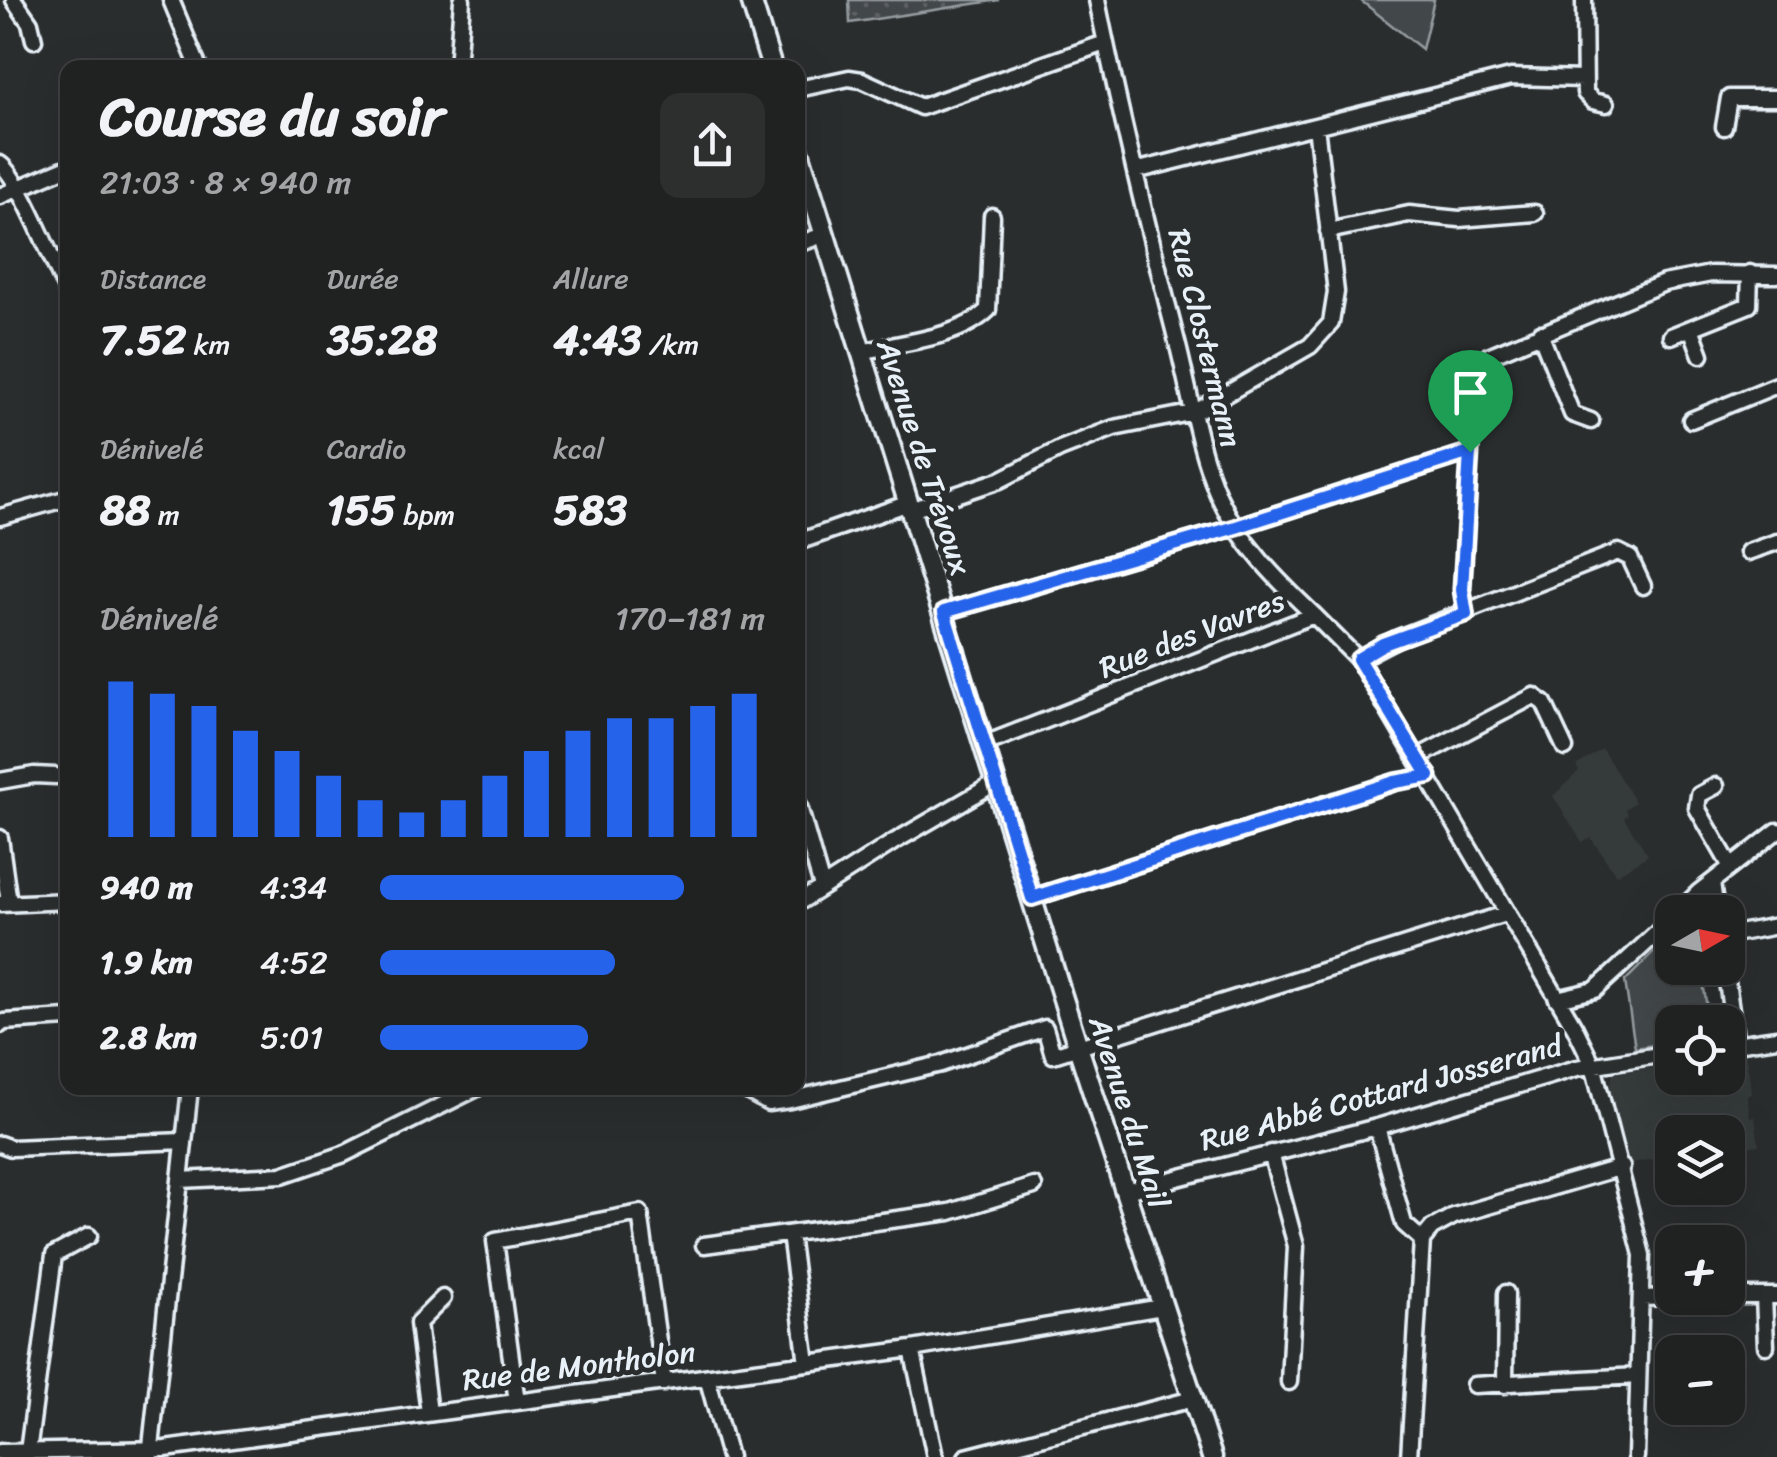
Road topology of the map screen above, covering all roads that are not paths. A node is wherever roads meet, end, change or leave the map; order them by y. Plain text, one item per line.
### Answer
1 (14, 0) edge
2 (171, 0) edge
3 (462, 0) edge
4 (751, 0) edge
5 (1097, 0) edge
6 (1584, 0) edge
7 (34, 40) dead end
8 (1106, 43) junction
9 (196, 60) edge
10 (458, 60) edge
11 (770, 60) edge
12 (1584, 78) junction
13 (805, 87) edge
14 (1777, 98) edge
15 (1606, 104) dead end
16 (1316, 126) junction
17 (1724, 127) dead end
18 (0, 164) edge
19 (60, 170) edge
20 (805, 170) edge
21 (1135, 171) junction
22 (20, 188) junction
23 (0, 196) edge
24 (1534, 213) dead end
25 (992, 216) dead end
26 (1328, 230) junction
27 (826, 234) junction
28 (805, 242) edge
29 (1750, 273) junction
30 (1777, 275) edge
31 (60, 276) edge
32 (1690, 328) junction
33 (1540, 333) junction
34 (1671, 336) dead end
35 (862, 352) junction
36 (1701, 355) dead end
37 (1777, 385) edge
38 (1195, 412) junction
39 (1592, 420) dead end
40 (1691, 420) dead end
41 (1470, 452) junction
42 (60, 500) edge
43 (910, 507) junction
44 (0, 517) edge
45 (1236, 527) junction
46 (805, 540) edge
47 (1777, 542) edge
48 (1748, 552) dead end
49 (1643, 586) dead end
50 (944, 612) junction
51 (1466, 614) junction
52 (1314, 615) junction
53 (1358, 659) junction
54 (985, 744) junction
55 (1565, 748) dead end
56 (1418, 757) junction
57 (56, 776) dead end
58 (1429, 776) junction
59 (0, 781) edge
60 (997, 782) junction
61 (1716, 786) dead end
62 (805, 827) edge
63 (1777, 831) edge
64 (0, 838) edge
65 (1731, 868) junction
66 (1712, 882) junction
67 (822, 887) junction
68 (1698, 895) edge
69 (1714, 895) edge
70 (805, 898) edge
71 (1032, 898) junction
72 (60, 901) edge
73 (4, 903) edge
74 (1508, 913) junction
75 (1777, 926) edge
76 (1745, 933) edge
77 (1655, 935) edge
78 (1557, 999) junction
79 (60, 1018) edge
80 (0, 1024) edge
81 (1777, 1038) edge
82 (1745, 1043) edge
83 (1078, 1047) junction
84 (1655, 1056) edge
85 (1594, 1065) junction
86 (189, 1095) edge
87 (463, 1095) edge
88 (754, 1095) edge
89 (1377, 1127) junction
90 (184, 1141) junction
91 (0, 1144) edge
92 (1272, 1154) junction
93 (1622, 1167) junction
94 (180, 1180) junction
95 (1034, 1186) dead end
96 (1126, 1191) junction
97 (790, 1234) junction
98 (89, 1236) dead end
99 (1422, 1240) junction
100 (704, 1245) dead end
101 (1506, 1293) dead end
102 (1745, 1296) edge
103 (1771, 1296) edge
104 (443, 1298) dead end
105 (1641, 1298) junction
106 (1655, 1298) edge
107 (1162, 1306) junction
108 (1766, 1346) dead end
109 (912, 1349) junction
110 (807, 1363) junction
111 (1638, 1376) junction
112 (707, 1377) junction
113 (664, 1382) junction
114 (1289, 1382) dead end
115 (1474, 1385) dead end
116 (1505, 1385) junction
117 (1194, 1399) junction
118 (517, 1402) junction
119 (429, 1413) junction
120 (0, 1452) edge
121 (28, 1452) junction
122 (150, 1454) edge
123 (728, 1457) edge
124 (935, 1457) edge
125 (966, 1457) edge
126 (1212, 1457) edge
127 (1408, 1457) edge
128 (1636, 1457) edge

1 - 7 street
2 - 9 street
3 - 10 street
4 - 11 main road
5 - 8 street, Rue Clostermann
6 - 12 street
8 - 13 street
8 - 21 street, Rue Clostermann
12 - 15 street
12 - 16 street
14 - 17 street
16 - 21 street
16 - 26 street
18 - 22 street
19 - 22 street
20 - 27 main road, Avenue de Trévoux
21 - 38 street, Rue Clostermann
22 - 23 street
22 - 31 street
24 - 26 street
25 - 35 street
26 - 38 street
27 - 28 street
27 - 35 main road, Avenue de Trévoux
29 - 30 street
29 - 32 street
29 - 33 street
32 - 34 street
32 - 36 street
33 - 39 street
33 - 41 street
35 - 43 main road, Avenue de Trévoux
37 - 40 street
38 - 43 street
38 - 45 street, Rue Clostermann
41 - 45 street
41 - 51 street
42 - 44 street
43 - 46 street
43 - 50 main road, Avenue de Trévoux
45 - 50 street
45 - 52 street, Rue Clostermann
47 - 48 street
49 - 51 street
50 - 54 main road, Avenue de Trévoux
51 - 53 street
52 - 53 street, Rue des Vavres
52 - 54 street, Rue des Vavres
53 - 56 street, Rue des Vavres
54 - 60 main road, Avenue de Trévoux
55 - 56 street
56 - 58 street, Rue des Vavres
57 - 59 street
58 - 71 street
58 - 74 street, Rue des Vavres
60 - 67 street
60 - 71 main road, Avenue du Mail
61 - 65 street
62 - 67 street
63 - 65 street
64 - 73 street
65 - 66 street
66 - 68 street
66 - 69 street
67 - 70 street
71 - 83 main road, Avenue du Mail
72 - 73 street
74 - 78 street, Rue des Vavres
74 - 83 street
75 - 76 street
77 - 78 street
78 - 85 street, Rue des Vavres
79 - 80 street
81 - 82 street
83 - 88 street
83 - 96 main road, Avenue du Mail
84 - 85 street, Rue Abbé Cottard Josserand
85 - 89 street, Rue Abbé Cottard Josserand
85 - 93 street, Rue des Vavres
86 - 90 street
87 - 94 street
89 - 92 street, Rue Abbé Cottard Josserand
89 - 99 street
90 - 91 street
90 - 94 street
92 - 96 street, Rue Abbé Cottard Josserand
92 - 114 street
93 - 99 street
93 - 105 street, Rue des Vavres
94 - 122 street
95 - 97 street
96 - 107 main road, Avenue du Mail
97 - 100 street
97 - 110 street
98 - 121 street
99 - 127 street
101 - 116 street
102 - 103 street
103 - 108 street
104 - 119 street
105 - 106 street
105 - 111 street, Rue des Vavres
107 - 109 street, Rue de Montholon
107 - 117 main road, Avenue du Mail
109 - 110 street, Rue de Montholon
109 - 124 street
110 - 112 street, Rue de Montholon
111 - 116 street
111 - 128 street, Rue des Vavres
112 - 113 street, Rue de Montholon
112 - 123 street
113 - 118 street, Rue de Montholon
113 - 118 street
115 - 116 street
117 - 125 street
117 - 126 main road, Avenue du Mail
118 - 119 street, Rue de Montholon
119 - 122 street, Rue de Montholon
120 - 121 street, Rue de Montholon
121 - 122 street, Rue de Montholon

